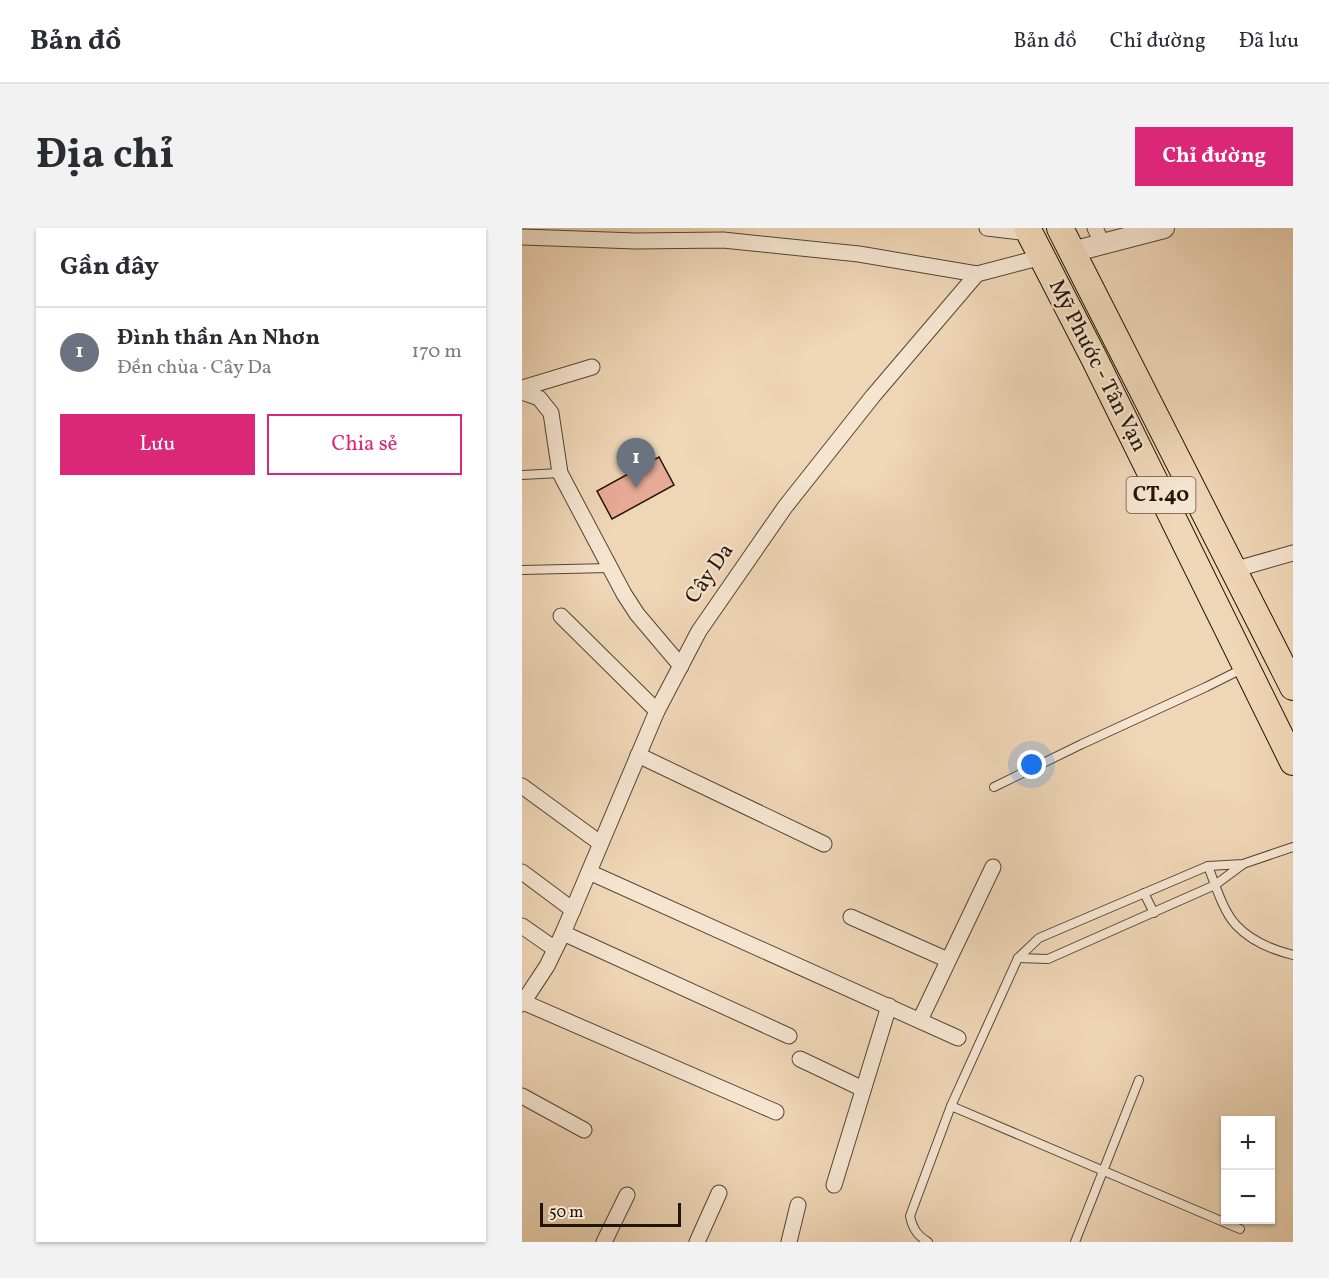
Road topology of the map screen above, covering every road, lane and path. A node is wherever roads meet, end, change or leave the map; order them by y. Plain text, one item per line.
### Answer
1 (987, 228) edge
2 (1059, 228) edge
3 (1164, 228) edge
4 (1029, 231) edge
5 (591, 234) edge
6 (522, 237) edge
7 (1099, 237) edge
8 (1072, 252) junction
9 (1042, 257) junction
10 (977, 274) junction
11 (592, 367) dead end
12 (522, 390) edge
13 (560, 473) junction
14 (522, 475) edge
15 (1293, 553) edge
16 (609, 568) junction
17 (522, 570) edge
18 (1233, 570) junction
19 (561, 616) dead end
20 (681, 666) junction
21 (1246, 667) junction
22 (1293, 687) edge
23 (657, 711) junction
24 (638, 755) junction
25 (1293, 762) edge
26 (522, 786) edge
27 (994, 787) dead end
28 (600, 843) junction
29 (824, 844) dead end
30 (1293, 847) edge
31 (1243, 864) junction
32 (1208, 866) junction
33 (993, 867) dead end
34 (522, 872) edge
35 (589, 872) junction
36 (1215, 885) junction
37 (1144, 893) junction
38 (573, 910) junction
39 (1154, 913) junction
40 (851, 916) dead end
41 (522, 926) edge
42 (563, 933) junction
43 (555, 949) junction
44 (1293, 956) edge
45 (1018, 958) junction
46 (948, 960) junction
47 (524, 996) edge
48 (889, 1006) junction
49 (920, 1020) junction
50 (789, 1036) dead end
51 (957, 1038) dead end
52 (800, 1059) dead end
53 (1138, 1080) dead end
54 (863, 1089) junction
55 (522, 1096) edge
56 (951, 1106) junction
57 (776, 1112) dead end
58 (584, 1130) dead end
59 (1104, 1172) junction
60 (834, 1185) dead end
61 (719, 1193) dead end
62 (627, 1196) dead end
63 (798, 1204) dead end
64 (1240, 1229) dead end
65 (604, 1242) edge
66 (697, 1242) edge
67 (789, 1242) edge
68 (928, 1242) edge
69 (1075, 1242) edge

1 - 4 street
2 - 8 main road, Mỹ Phước - Tân Vạn / CT.40
3 - 7 street
4 - 9 main road, Mỹ Phước - Tân Vạn / CT.40
5 - 6 street
5 - 10 street
7 - 8 street
8 - 9 main road
8 - 18 main road, Mỹ Phước - Tân Vạn / CT.40
9 - 10 street
9 - 21 main road, Mỹ Phước - Tân Vạn / CT.40
10 - 20 street, Cây Da
11 - 12 street
12 - 13 street
13 - 14 lane
13 - 16 street
15 - 18 street
16 - 17 lane
16 - 20 street
18 - 22 main road, Mỹ Phước - Tân Vạn / CT.40
19 - 23 street
20 - 23 street, Cây Da
21 - 25 main road, Mỹ Phước - Tân Vạn / CT.40
21 - 27 lane
23 - 24 street, Cây Da
24 - 28 street, Cây Da
24 - 29 street
26 - 28 street
28 - 35 street, Cây Da
30 - 31 lane
31 - 32 lane
31 - 36 lane
32 - 36 lane
32 - 37 lane
33 - 46 street
34 - 38 street
35 - 38 street, Cây Da
35 - 48 street
36 - 39 lane
36 - 44 lane
37 - 39 lane
37 - 45 lane
38 - 42 street, Cây Da
39 - 45 lane
40 - 46 street
41 - 43 street
42 - 43 street, Cây Da
42 - 50 street
43 - 47 street, Cây Da
45 - 56 lane
46 - 49 street
47 - 57 street
48 - 49 street
48 - 54 street
49 - 51 street
52 - 54 street
53 - 59 lane
54 - 60 street
55 - 58 street
56 - 59 lane
56 - 68 lane
59 - 64 lane
59 - 69 lane
61 - 66 street
62 - 65 street
63 - 67 street

